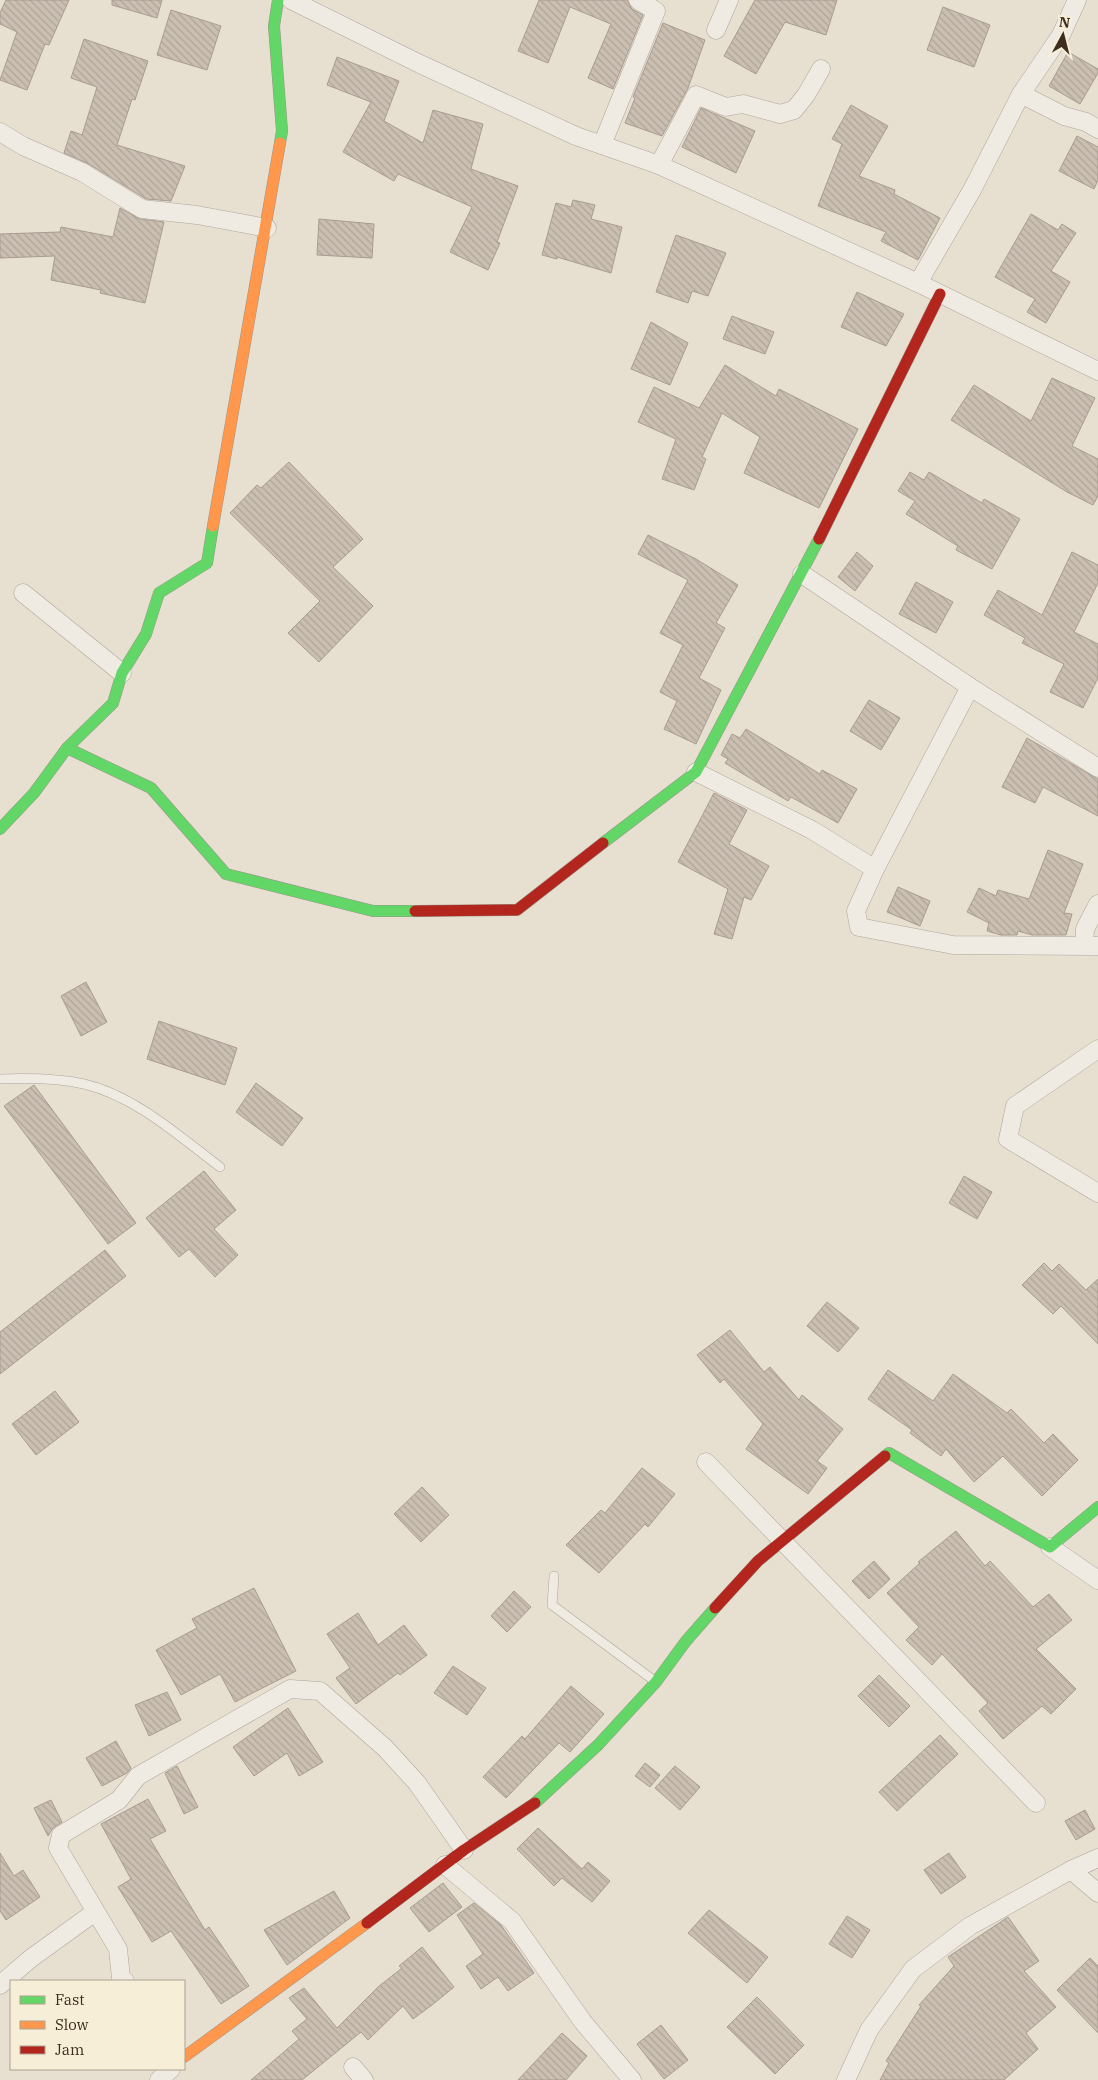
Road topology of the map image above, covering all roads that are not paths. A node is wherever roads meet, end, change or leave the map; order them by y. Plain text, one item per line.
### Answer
1 (278, 0) edge
2 (291, 0) edge
3 (638, 0) edge
4 (729, 0) edge
5 (1077, 0) edge
6 (716, 30) dead end
7 (821, 69) dead end
8 (1021, 94) junction
9 (1098, 130) edge
10 (0, 132) edge
11 (602, 145) junction
12 (659, 165) junction
13 (267, 228) junction
14 (918, 283) junction
15 (940, 294) junction
16 (1098, 371) edge
17 (802, 574) junction
18 (23, 593) dead end
19 (122, 673) junction
20 (970, 687) junction
21 (67, 748) junction
22 (1098, 768) edge
23 (696, 772) junction
24 (0, 829) edge
25 (875, 869) junction
26 (1098, 904) edge
27 (1091, 946) edge
28 (1098, 1049) edge
29 (0, 1078) edge
30 (220, 1167) dead end
31 (1098, 1193) edge
32 (706, 1462) dead end
33 (1098, 1507) edge
34 (782, 1541) junction
35 (1050, 1547) junction
36 (554, 1576) dead end
37 (1098, 1580) edge
38 (656, 1682) junction
39 (1036, 1803) dead end
40 (464, 1850) junction
41 (1098, 1858) edge
42 (445, 1865) junction
43 (1070, 1870) junction
44 (1098, 1893) edge
45 (95, 1912) junction
46 (123, 1980) edge
47 (0, 1984) edge
48 (185, 2054) edge
49 (170, 2070) edge
50 (159, 2080) edge
51 (632, 2080) edge
52 (846, 2080) edge

1 - 13 street
2 - 11 street
3 - 11 street
4 - 6 street
5 - 8 street
7 - 12 street
8 - 9 street
8 - 14 street
10 - 13 street
11 - 12 street
12 - 14 street
13 - 19 street
14 - 15 street
15 - 16 street
15 - 17 street
17 - 20 street
17 - 23 street
18 - 19 street
19 - 21 street
20 - 22 street
20 - 25 street
21 - 23 street
21 - 24 street
23 - 25 street
25 - 27 street
26 - 27 street
28 - 31 street
29 - 30 lane
32 - 34 street
33 - 35 street
34 - 35 street
34 - 38 street
34 - 39 street
35 - 37 street
36 - 38 lane
38 - 40 street
40 - 42 street
40 - 45 street
41 - 43 street
42 - 48 street
42 - 51 street
43 - 44 street
43 - 52 street
45 - 46 street
45 - 47 street
49 - 50 street

